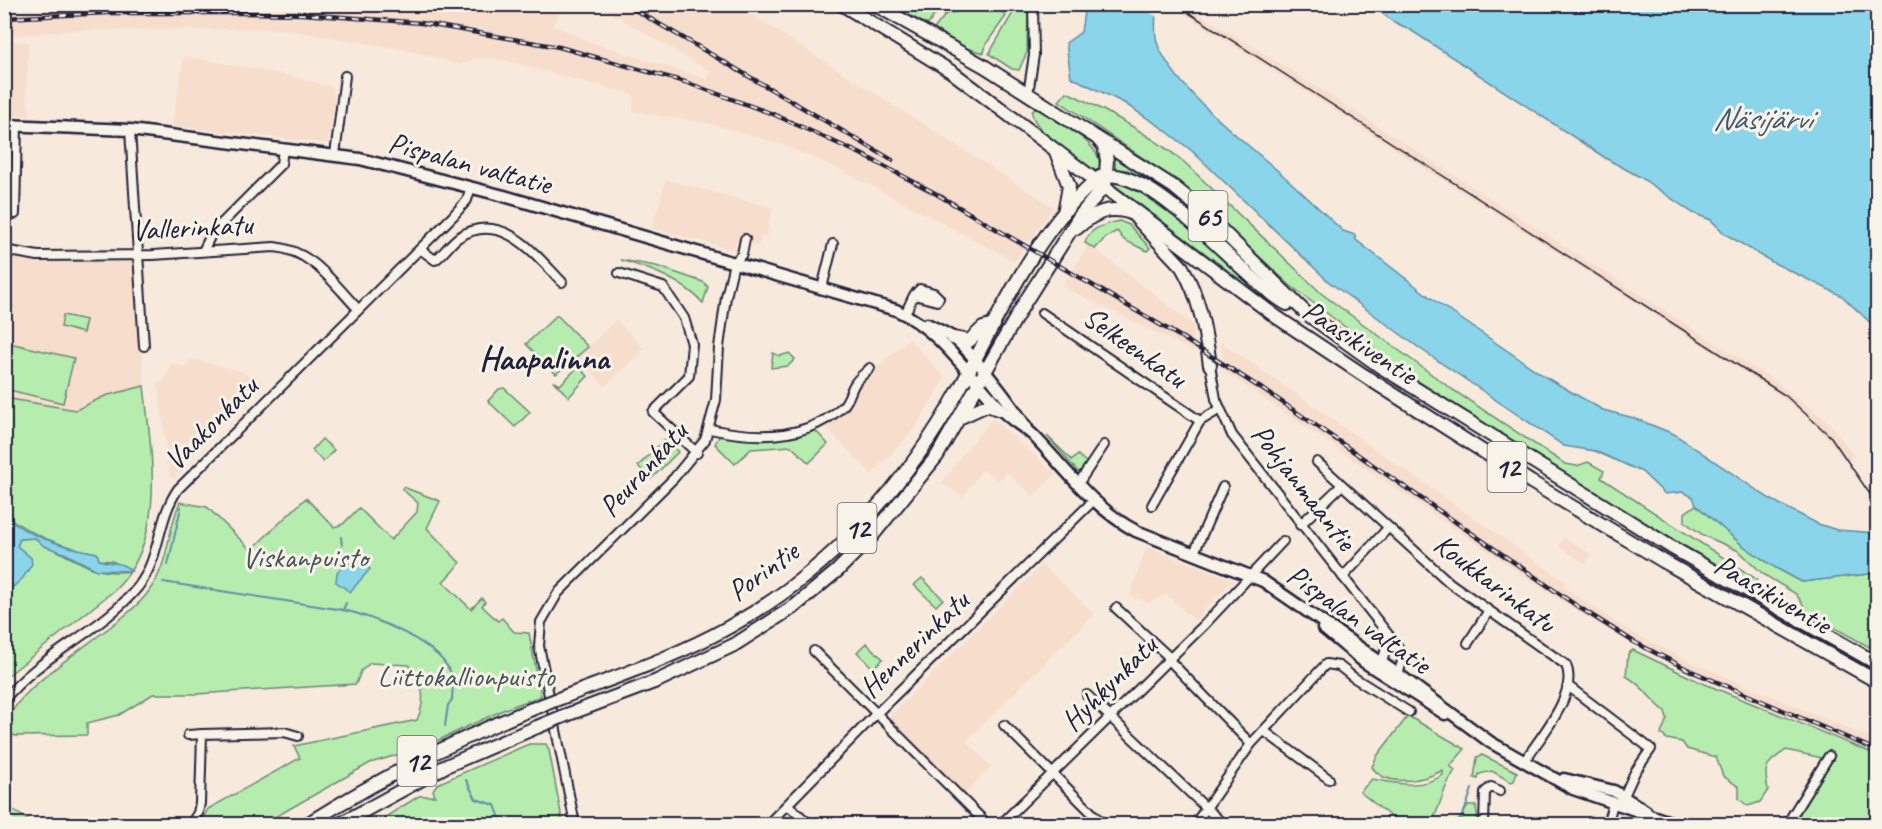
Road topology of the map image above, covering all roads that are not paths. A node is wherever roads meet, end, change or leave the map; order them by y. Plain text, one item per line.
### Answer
1 (841, 4) edge
2 (874, 4) edge
3 (1033, 4) edge
4 (345, 76) dead end
5 (1028, 94) junction
6 (4, 124) edge
7 (17, 125) junction
8 (130, 130) junction
9 (1096, 135) junction
10 (283, 149) junction
11 (1056, 152) junction
12 (335, 155) junction
13 (1103, 180) junction
14 (471, 187) junction
15 (1122, 200) junction
16 (1131, 213) junction
17 (15, 214) dead end
18 (1064, 214) junction
19 (1154, 223) junction
20 (1068, 237) junction
21 (745, 239) dead end
22 (833, 244) dead end
23 (420, 249) junction
24 (4, 250) edge
25 (203, 251) junction
26 (139, 254) junction
27 (734, 263) junction
28 (619, 273) dead end
29 (562, 282) dead end
30 (822, 288) junction
31 (914, 294) dead end
32 (358, 309) junction
33 (1042, 313) dead end
34 (1307, 314) junction
35 (908, 316) junction
36 (994, 325) junction
37 (953, 338) junction
38 (144, 346) dead end
39 (1210, 365) joint
40 (972, 366) junction
41 (870, 368) dead end
42 (981, 378) junction
43 (1220, 409) junction
44 (1001, 410) junction
45 (960, 418) junction
46 (1200, 421) junction
47 (710, 429) junction
48 (1030, 433) junction
49 (1104, 445) dead end
50 (697, 453) junction
51 (1317, 462) dead end
52 (1078, 484) junction
53 (1341, 486) junction
54 (1223, 487) dead end
55 (1094, 500) junction
56 (1152, 505) dead end
57 (1300, 525) junction
58 (1388, 528) junction
59 (1283, 541) dead end
60 (1194, 553) junction
61 (1250, 575) junction
62 (1343, 577) junction
63 (1116, 608) dead end
64 (1488, 612) junction
65 (1312, 613) junction
66 (1381, 628) junction
67 (1468, 643) dead end
68 (814, 651) dead end
69 (1168, 658) junction
70 (1382, 663) junction
71 (1878, 664) edge
72 (1398, 674) junction
73 (1878, 682) edge
74 (1568, 686) junction
75 (1087, 694) dead end
76 (4, 700) edge
77 (1409, 712) dead end
78 (878, 713) junction
79 (1109, 716) junction
80 (1459, 720) junction
81 (1004, 725) dead end
82 (1264, 731) junction
83 (202, 734) junction
84 (188, 735) dead end
85 (298, 736) dead end
86 (1251, 744) junction
87 (1829, 756) dead end
88 (1524, 762) junction
89 (1052, 774) junction
90 (1552, 777) junction
91 (1329, 779) dead end
92 (1500, 791) dead end
93 (1626, 793) junction
94 (1613, 804) junction
95 (788, 806) junction
96 (1207, 811) junction
97 (1653, 816) junction
98 (191, 825) edge
99 (307, 825) edge
100 (340, 825) edge
101 (575, 825) edge
102 (768, 825) edge
103 (809, 825) edge
104 (987, 825) edge
105 (1001, 825) edge
106 (1103, 825) edge
107 (1195, 825) edge
108 (1223, 825) edge
109 (1484, 825) edge
110 (1607, 825) edge
111 (1676, 825) edge
112 (1787, 825) edge

1 - 11 highway, Paasikiventie / 65
2 - 5 highway, Paasikiventie / 65
3 - 5 street
4 - 12 street
5 - 9 highway, Paasikiventie / 65
6 - 7 main road, Pispalan valtatie
7 - 8 main road, Pispalan valtatie
7 - 17 street
8 - 10 main road, Pispalan valtatie
8 - 26 street
9 - 13 highway
9 - 34 highway, Paasikiventie / 65
10 - 12 main road, Pispalan valtatie
10 - 25 street
11 - 13 highway, Paasikiventie / 65
11 - 18 highway
12 - 14 main road, Pispalan valtatie
13 - 15 highway, Paasikiventie / 65
13 - 18 highway, Porintie / 12
13 - 20 highway
13 - 34 highway, 12
14 - 23 street, Vaakonkatu
14 - 27 main road, Pispalan valtatie
15 - 16 highway
15 - 19 highway, Paasikiventie / 65
16 - 19 highway, 12
16 - 20 highway, 12
16 - 39 highway
18 - 36 highway, Porintie / 12
19 - 73 highway, Paasikiventie / 12
20 - 42 highway, Porintie / 12
21 - 27 street, Peurankatu
22 - 30 street
23 - 29 street
23 - 32 street, Vaakonkatu
24 - 26 street, Vallerinkatu
25 - 26 street, Vallerinkatu
25 - 32 street, Vallerinkatu
26 - 38 street
27 - 30 main road, Pispalan valtatie
27 - 47 street, Peurankatu
28 - 50 street
30 - 35 main road, Pispalan valtatie
31 - 35 street
32 - 76 street, Vaakonkatu
33 - 46 street, Selkeenkatu
34 - 71 highway, Paasikiventie / 12
35 - 37 main road, Pispalan valtatie
35 - 40 main road, Pispalan valtatie
36 - 37 highway
36 - 40 highway, Porintie / 12
37 - 40 main road, Pispalan valtatie
39 - 43 street, Pohjanmaantie
40 - 42 main road, Pispalan valtatie
40 - 99 highway, Porintie / 12, bridge
41 - 47 street
42 - 44 main road, Pispalan valtatie
42 - 45 highway, Porintie / 12
42 - 48 main road, Pispalan valtatie
43 - 46 street, Selkeenkatu
43 - 57 street, Pohjanmaantie
44 - 45 highway
44 - 48 main road, Pispalan valtatie
45 - 100 highway, Porintie / 12, bridge
46 - 56 street, Selkeenkatu
47 - 50 street, Peurankatu
48 - 52 main road, Pispalan valtatie
49 - 52 street
50 - 101 street, Peurankatu
51 - 53 street, Koukkarinkatu
52 - 55 main road, Pispalan valtatie
53 - 57 street
53 - 58 street, Koukkarinkatu
54 - 60 street
55 - 60 main road, Pispalan valtatie
55 - 78 street, Hennerinkatu
57 - 62 street, Pohjanmaantie
58 - 62 street
58 - 64 street, Koukkarinkatu
59 - 61 street, Hyhkynkatu
60 - 61 main road, Pispalan valtatie
61 - 65 main road, Pispalan valtatie
61 - 69 street, Hyhkynkatu
62 - 66 street, Pohjanmaantie
63 - 69 street
64 - 67 street
64 - 74 street, Koukkarinkatu
65 - 70 main road, Pispalan valtatie
65 - 80 main road
66 - 70 street
66 - 72 street, Pohjanmaantie
68 - 78 street
69 - 79 street, Hyhkynkatu
69 - 86 street
70 - 72 main road, Pispalan valtatie
72 - 80 main road, Pispalan valtatie
74 - 88 street
74 - 93 street
75 - 79 street
77 - 82 street
78 - 95 street, Hennerinkatu
78 - 104 street
79 - 89 street, Hyhkynkatu
79 - 96 street
80 - 88 main road, Pispalan valtatie
81 - 89 street
82 - 86 street
82 - 91 street
83 - 84 street
83 - 85 street
83 - 98 street
86 - 96 street
87 - 112 street
88 - 90 main road, Pispalan valtatie
89 - 105 street, Hyhkynkatu
89 - 106 street
90 - 93 main road
90 - 94 main road, Pispalan valtatie
92 - 109 street
93 - 97 main road
94 - 97 main road, Pispalan valtatie
94 - 110 street
95 - 102 street, Hennerinkatu
95 - 103 street
96 - 107 street
96 - 108 street
97 - 111 main road, Pispalan valtatie

